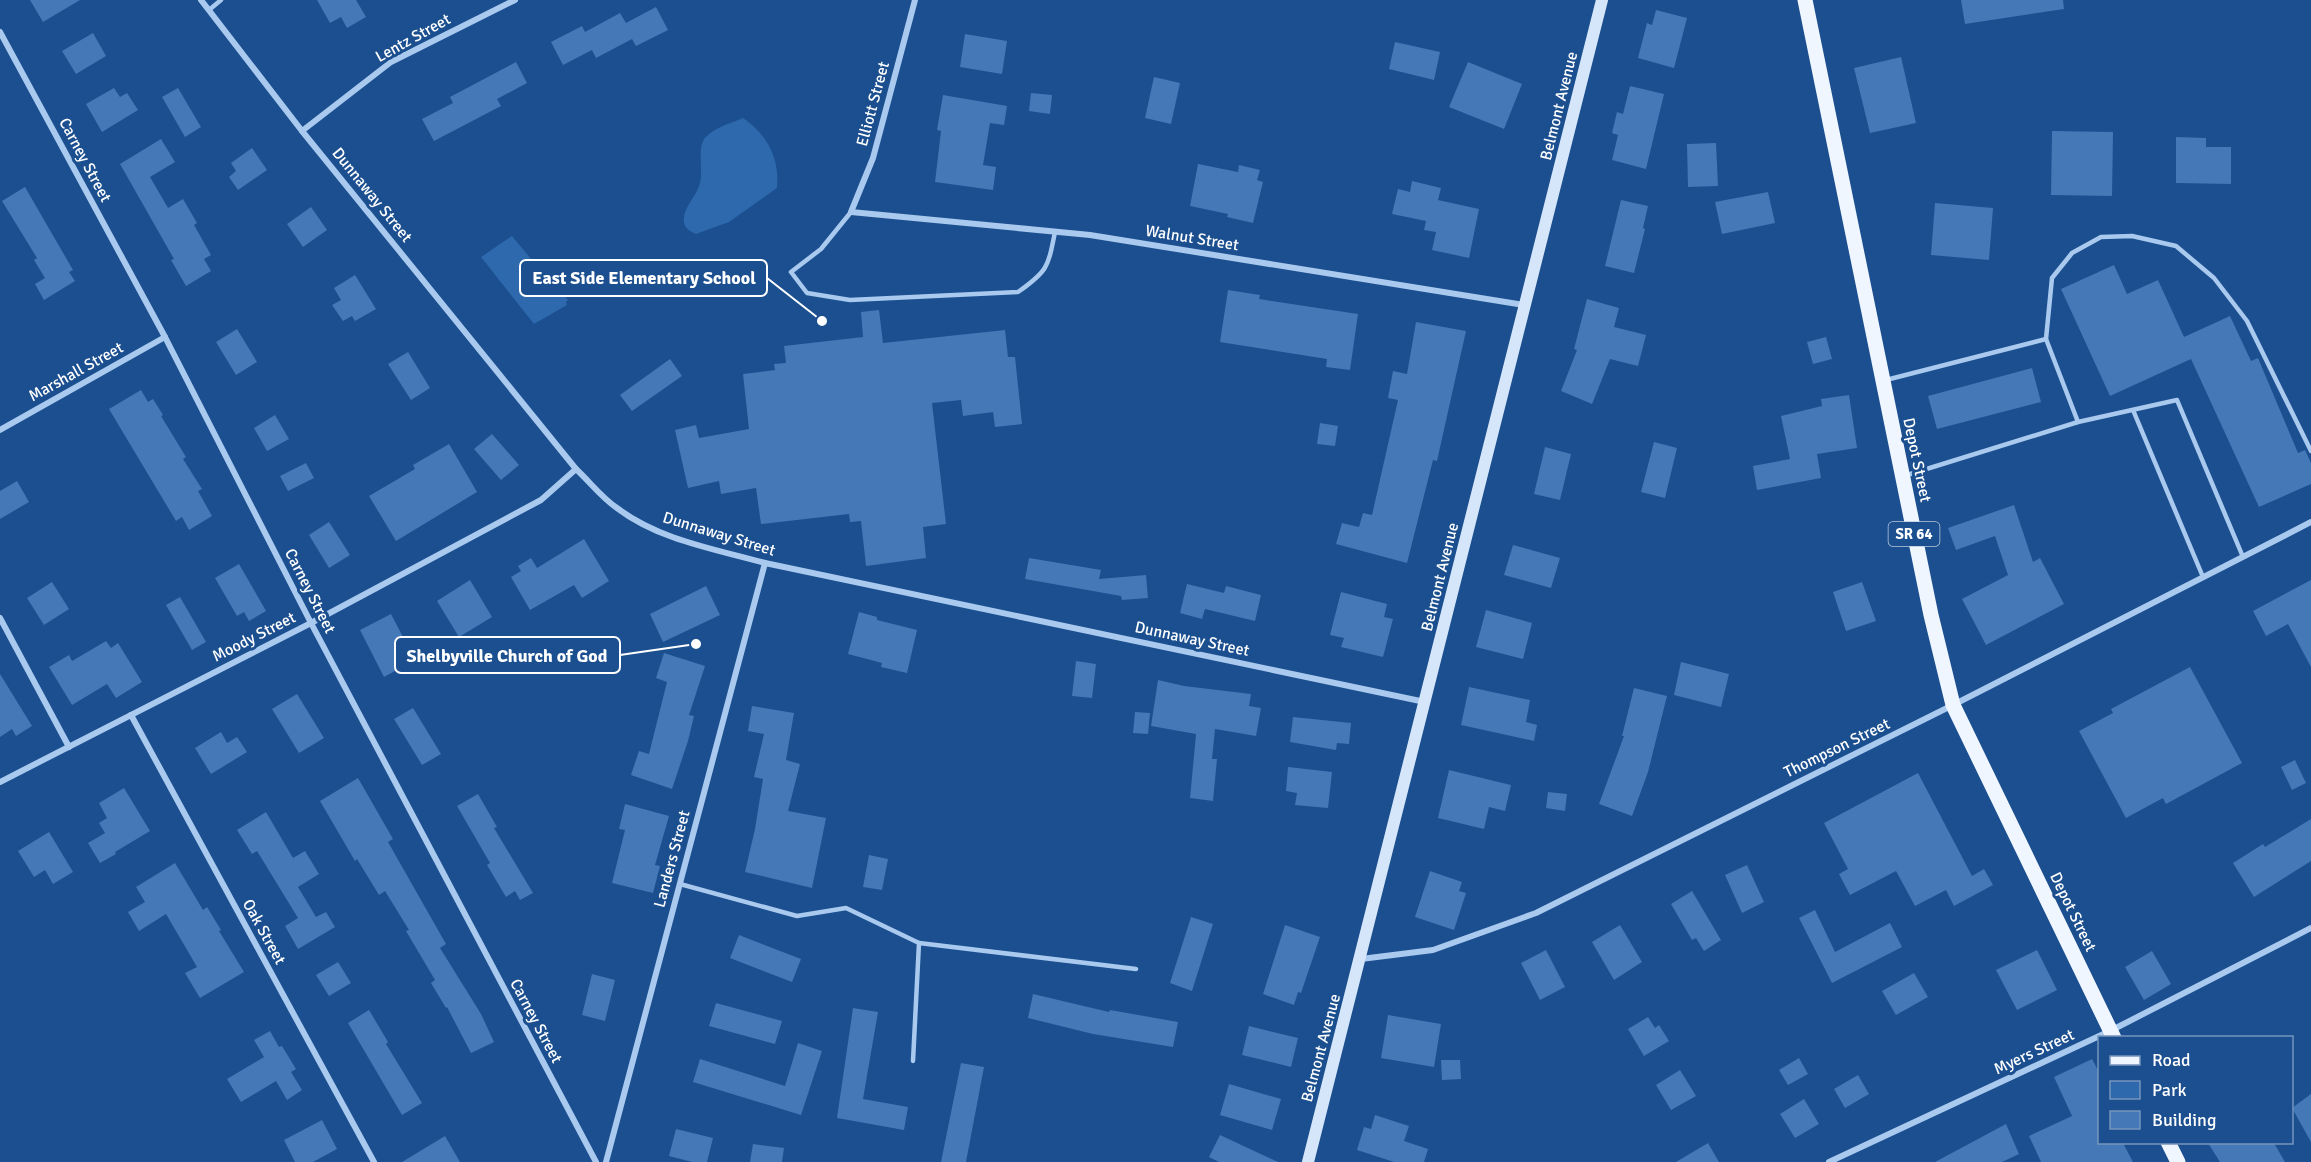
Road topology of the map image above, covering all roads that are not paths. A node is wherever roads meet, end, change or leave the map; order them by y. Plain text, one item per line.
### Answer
1 (201, 0) edge
2 (221, 0) edge
3 (515, 0) edge
4 (915, 0) edge
5 (1602, 0) edge
6 (1805, 0) edge
7 (209, 10) junction
8 (0, 32) edge
9 (302, 130) junction
10 (851, 212) junction
11 (1055, 232) junction
12 (1526, 305) junction
13 (165, 337) junction
14 (2046, 339) junction
15 (1883, 380) junction
16 (2133, 410) junction
17 (2078, 422) junction
18 (0, 430) edge
19 (2311, 451) edge
20 (576, 470) junction
21 (1902, 476) junction
22 (2311, 522) edge
23 (2243, 557) junction
24 (765, 564) junction
25 (2203, 577) junction
26 (0, 618) edge
27 (311, 624) junction
28 (1425, 702) junction
29 (1953, 705) junction
30 (131, 715) junction
31 (69, 747) junction
32 (0, 782) edge
33 (680, 884) junction
34 (2311, 928) edge
35 (919, 943) junction
36 (1361, 959) junction
37 (1136, 969) dead end
38 (2112, 1034) edge
39 (2098, 1040) edge
40 (913, 1061) dead end
41 (2169, 1144) edge
42 (374, 1162) edge
43 (596, 1162) edge
44 (606, 1162) edge
45 (1308, 1162) edge
46 (1829, 1162) edge
47 (2178, 1162) edge

1 - 7 street, Dunnaway Street
2 - 7 lane
3 - 9 street, Lentz Street
4 - 10 street, Elliott Street
5 - 12 main road, Belmont Avenue
6 - 15 main road, Depot Street / SR 64
7 - 9 street, Dunnaway Street
8 - 13 street, Carney Street
9 - 20 street, Dunnaway Street
10 - 11 street, Walnut Street
10 - 11 lane
11 - 12 street, Walnut Street
12 - 28 main road, Belmont Avenue
13 - 18 street, Marshall Street
13 - 27 street, Carney Street
14 - 15 lane
14 - 17 lane
14 - 19 lane
15 - 21 main road, Depot Street / SR 64
16 - 17 lane
16 - 23 lane
16 - 25 lane
17 - 21 lane
20 - 24 street, Dunnaway Street
20 - 27 street, Moody Street
21 - 29 main road, Depot Street / SR 64
22 - 23 street, Thompson Street
23 - 25 street, Thompson Street
24 - 28 street, Dunnaway Street
24 - 33 street, Landers Street
25 - 29 street, Thompson Street
26 - 31 street
27 - 30 street, Moody Street
27 - 43 street, Carney Street
28 - 36 main road, Belmont Avenue
29 - 36 street, Thompson Street
29 - 38 main road, Depot Street / SR 64
30 - 31 street, Moody Street
30 - 42 street, Oak Street
31 - 32 street, Moody Street
33 - 35 lane
33 - 44 street, Landers Street
34 - 38 street, Myers Street
35 - 37 lane
35 - 40 lane
36 - 45 main road, Belmont Avenue
39 - 46 street, Myers Street
41 - 47 main road

